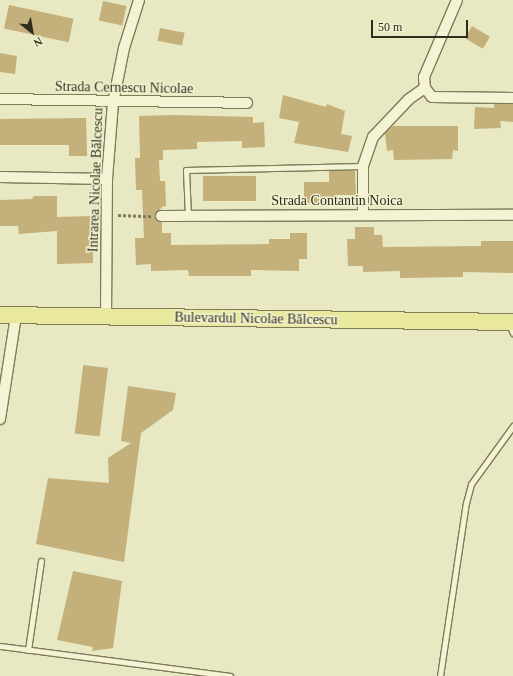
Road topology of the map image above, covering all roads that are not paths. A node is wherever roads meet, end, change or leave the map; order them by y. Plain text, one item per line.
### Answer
1 (139, 0) edge
2 (457, 0) edge
3 (425, 88) junction
4 (513, 98) edge
5 (0, 99) edge
6 (113, 103) junction
7 (247, 103) dead end
8 (364, 166) junction
9 (0, 177) edge
10 (107, 179) junction
11 (363, 215) junction
12 (513, 215) edge
13 (161, 216) road end
14 (188, 216) junction
15 (0, 316) edge
16 (16, 316) junction
17 (106, 317) junction
18 (511, 325) edge
19 (0, 418) edge
20 (513, 426) edge
21 (41, 561) dead end
22 (0, 646) edge
23 (28, 650) junction
24 (189, 673) edge
25 (230, 676) edge
26 (440, 676) edge

1 - 6 street, Intrarea Nicolae Bălcescu
2 - 3 street
3 - 4 street
3 - 8 street
5 - 6 street, Strada Cernescu Nicolae
6 - 7 street, Strada Cernescu Nicolae
6 - 10 street, Intrarea Nicolae Bălcescu
8 - 11 street
8 - 14 lane
9 - 10 street
10 - 17 street, Intrarea Nicolae Bălcescu
11 - 12 street, Strada Contantin Noica
11 - 14 street, Strada Contantin Noica
13 - 14 street, Strada Contantin Noica
15 - 16 main road, Bulevardul Nicolae Bălcescu
16 - 17 main road, Bulevardul Nicolae Bălcescu
16 - 19 street
17 - 18 main road, Bulevardul Nicolae Bălcescu
20 - 26 lane
21 - 23 lane
22 - 23 lane
23 - 24 lane
24 - 25 lane

